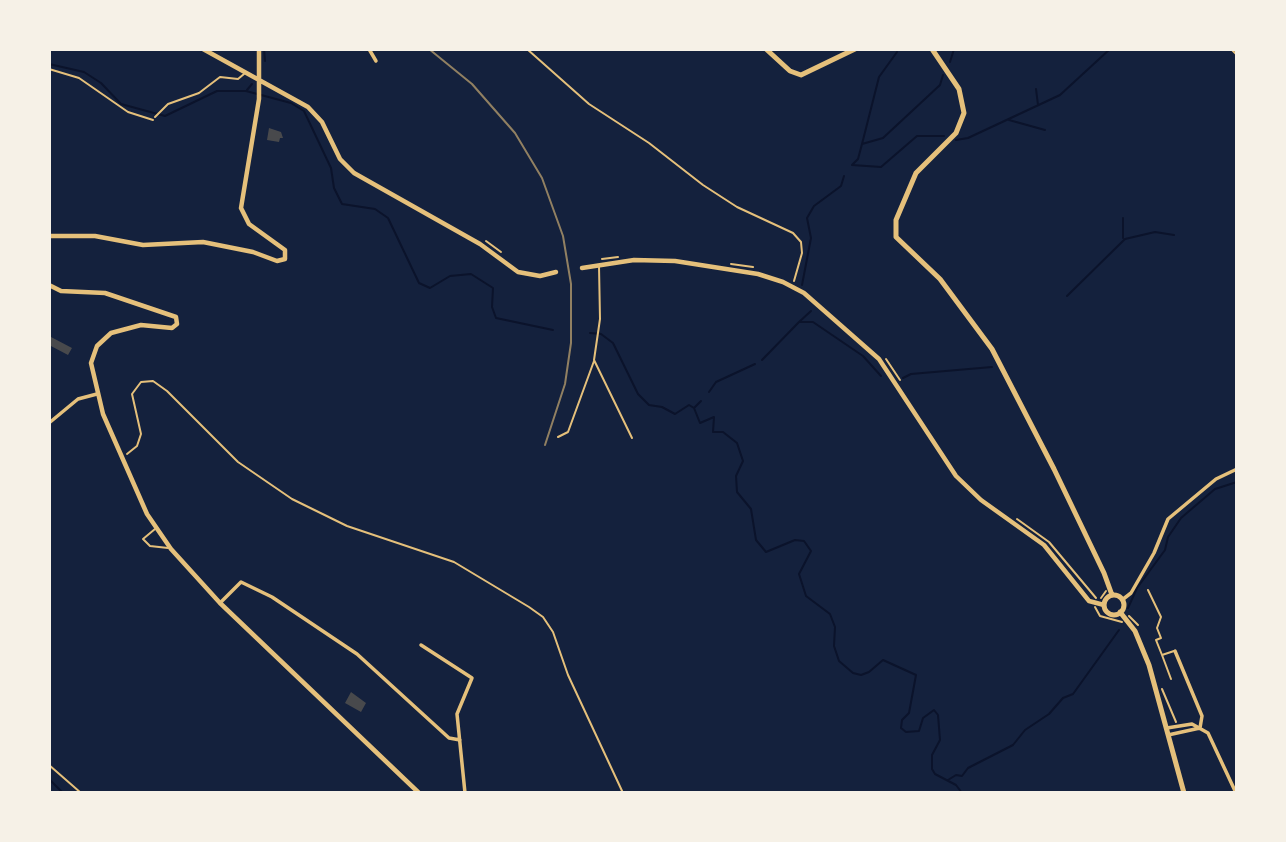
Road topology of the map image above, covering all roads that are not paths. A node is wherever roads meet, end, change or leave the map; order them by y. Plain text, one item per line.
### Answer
1 (203, 49) edge
2 (259, 49) edge
3 (369, 49) edge
4 (766, 49) edge
5 (855, 49) edge
6 (932, 49) edge
7 (376, 61) dead end
8 (245, 72) junction
9 (261, 79) junction
10 (154, 119) road end
11 (49, 236) edge
12 (598, 265) junction
13 (582, 268) dead end
14 (556, 272) dead end
15 (49, 285) edge
16 (594, 360) junction
17 (97, 394) junction
18 (49, 423) edge
19 (558, 437) dead end
20 (632, 438) dead end
21 (1237, 469) edge
22 (155, 528) junction
23 (171, 549) junction
24 (1148, 590) dead end
25 (1106, 597) junction
26 (1122, 600) junction
27 (220, 603) junction
28 (1104, 605) junction
29 (1120, 612) junction
30 (421, 645) dead end
31 (1175, 651) joint
32 (1162, 655) junction
33 (1171, 680) dead end
34 (1200, 728) junction
35 (1167, 732) junction
36 (460, 740) junction
37 (419, 793) edge
38 (465, 793) edge
39 (1184, 793) edge
40 (1236, 793) edge

1 - 8 street
2 - 9 street
3 - 7 street
4 - 5 main road
6 - 25 main road
8 - 9 street
8 - 10 lane
9 - 11 street
9 - 14 street
12 - 13 street
12 - 16 lane
12 - 28 street
15 - 17 street
16 - 19 lane
16 - 20 lane
17 - 18 street
17 - 22 street
21 - 26 street
22 - 23 street
22 - 23 lane
23 - 27 street
24 - 32 lane
25 - 26 main road
25 - 28 main road
26 - 29 main road
27 - 36 street
27 - 37 street
28 - 29 main road
29 - 35 main road
30 - 36 street
31 - 32 lane
31 - 34 street
32 - 33 lane
34 - 35 street
34 - 35 street
34 - 40 street
35 - 39 main road
36 - 38 street

